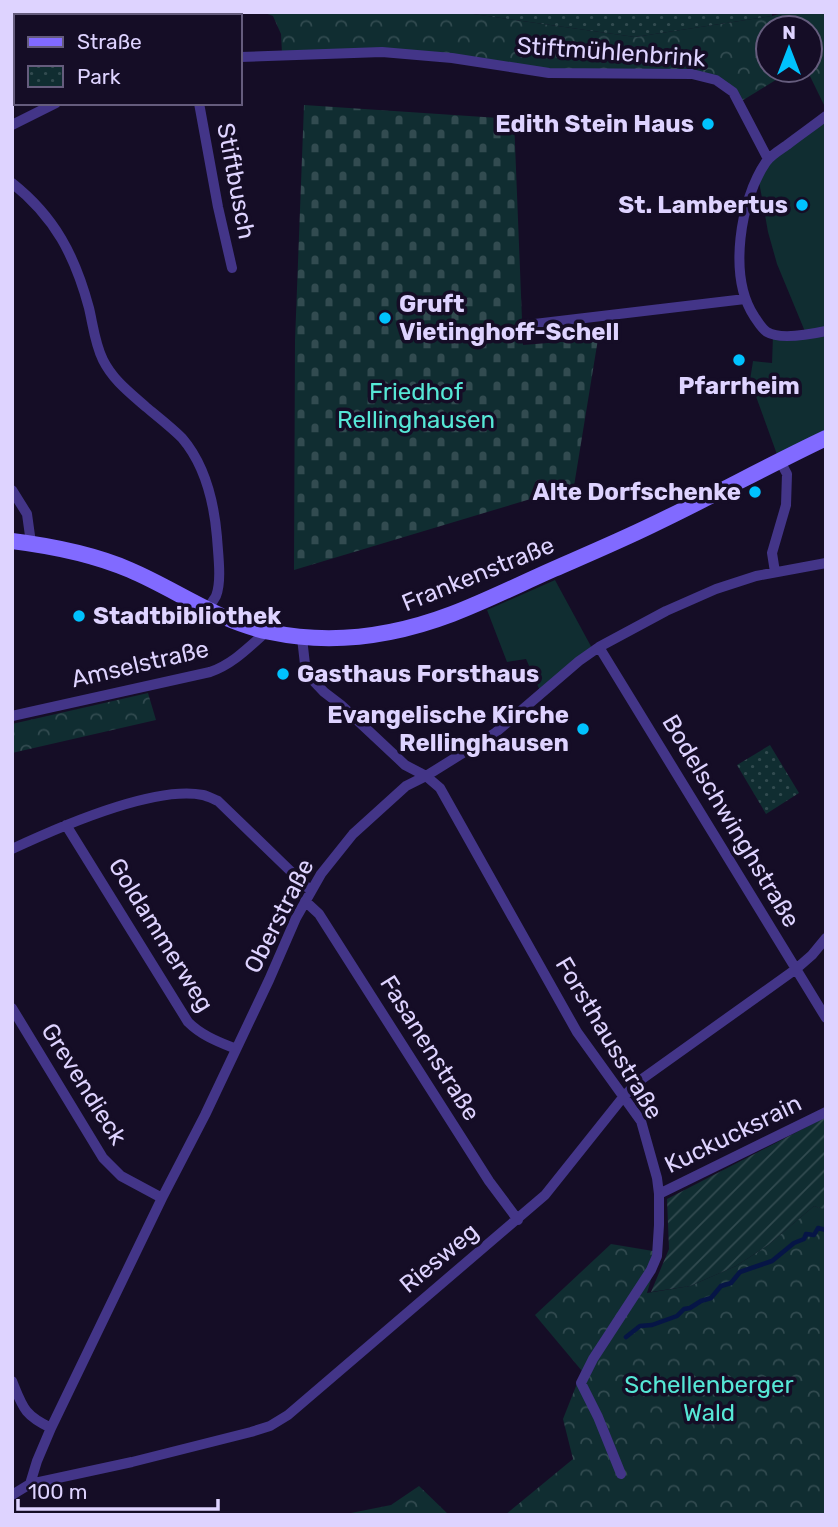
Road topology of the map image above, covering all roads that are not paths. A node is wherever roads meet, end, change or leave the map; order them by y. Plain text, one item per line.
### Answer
1 (242, 57) edge
2 (52, 105) edge
3 (199, 105) edge
4 (826, 116) edge
5 (12, 125) edge
6 (768, 159) junction
7 (12, 183) edge
8 (232, 268) dead end
9 (745, 299) junction
10 (526, 325) dead end
11 (826, 331) edge
12 (826, 438) edge
13 (780, 461) junction
14 (12, 489) edge
15 (12, 541) edge
16 (31, 544) junction
17 (826, 563) edge
18 (775, 572) junction
19 (208, 610) junction
20 (267, 632) junction
21 (302, 638) junction
22 (599, 647) junction
23 (12, 716) edge
24 (426, 776) junction
25 (66, 825) junction
26 (12, 849) edge
27 (308, 895) junction
28 (826, 938) edge
29 (796, 969) junction
30 (12, 1008) edge
31 (826, 1018) edge
32 (236, 1049) junction
33 (624, 1096) junction
34 (826, 1112) edge
35 (659, 1194) junction
36 (162, 1198) junction
37 (517, 1220) junction
38 (12, 1381) edge
39 (51, 1428) junction
40 (621, 1474) dead end
41 (30, 1485) junction
42 (12, 1495) edge

1 - 6 street, Stiftmühlenbrink
2 - 5 street
3 - 8 street, Stiftbusch
4 - 6 street
6 - 9 street
7 - 19 street
9 - 10 street
9 - 11 street
12 - 13 main road, Frankenstraße
13 - 18 street
13 - 21 main road, Frankenstraße
14 - 16 street
15 - 16 main road, Frankenstraße
16 - 19 main road, Frankenstraße
17 - 18 street, Oberstraße
18 - 22 street, Oberstraße
19 - 20 main road, Frankenstraße
20 - 21 main road, Frankenstraße
20 - 23 street, Amselstraße
21 - 24 street, Forsthausstraße
22 - 24 street, Oberstraße
22 - 29 street, Bodelschwinghstraße
24 - 27 street, Oberstraße
24 - 33 street, Forsthausstraße
25 - 26 street, Fasanenstraße
25 - 27 street, Fasanenstraße
25 - 32 street, Goldammerweg
27 - 32 street, Oberstraße
27 - 37 street, Fasanenstraße
28 - 29 street, Riesweg
29 - 31 street, Bodelschwinghstraße
29 - 33 street, Riesweg
30 - 36 street, Grevendieck
32 - 36 street, Oberstraße
33 - 35 street, Forsthausstraße
33 - 37 street, Riesweg
34 - 35 street, Kuckucksrain
35 - 40 street, Forsthausstraße
36 - 39 street, Oberstraße
37 - 41 street, Riesweg
38 - 39 street
39 - 41 street, Oberstraße
41 - 42 street, Riesweg

